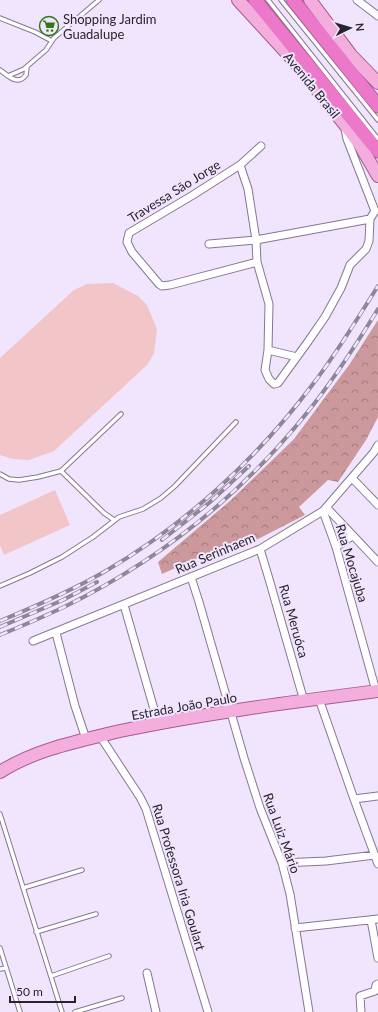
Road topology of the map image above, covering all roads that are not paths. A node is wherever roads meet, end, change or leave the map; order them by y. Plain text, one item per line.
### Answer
1 (99, 0) edge
2 (238, 0) edge
3 (251, 0) edge
4 (256, 0) edge
5 (268, 0) edge
6 (281, 0) edge
7 (293, 0) edge
8 (310, 0) edge
9 (357, 0) edge
10 (378, 16) edge
11 (0, 18) edge
12 (270, 18) junction
13 (52, 41) junction
14 (27, 66) junction
15 (0, 70) edge
16 (8, 76) junction
17 (378, 83) edge
18 (378, 106) edge
19 (378, 120) edge
20 (344, 124) junction
21 (378, 139) edge
22 (261, 146) dead end
23 (378, 151) edge
24 (240, 164) junction
25 (378, 176) edge
26 (377, 211) edge
27 (370, 219) junction
28 (256, 240) junction
29 (209, 244) dead end
30 (257, 262) junction
31 (268, 350) junction
32 (297, 356) junction
33 (121, 414) dead end
34 (236, 422) dead end
35 (378, 445) edge
36 (61, 471) junction
37 (0, 474) edge
38 (352, 478) junction
39 (378, 505) edge
40 (325, 510) junction
41 (114, 520) junction
42 (352, 536) junction
43 (336, 547) junction
44 (260, 549) junction
45 (378, 562) edge
46 (190, 577) junction
47 (0, 586) edge
48 (124, 605) junction
49 (56, 633) junction
50 (33, 641) dead end
51 (377, 691) edge
52 (318, 699) junction
53 (304, 701) junction
54 (231, 712) junction
55 (158, 723) junction
56 (100, 736) junction
57 (86, 739) junction
58 (0, 772) edge
59 (378, 796) edge
60 (354, 799) junction
61 (0, 814) edge
62 (375, 852) edge
63 (282, 863) junction
64 (378, 864) edge
65 (82, 870) dead end
66 (23, 888) junction
67 (96, 914) dead end
68 (374, 919) edge
69 (295, 928) junction
70 (36, 932) junction
71 (0, 948) edge
72 (109, 956) dead end
73 (378, 958) edge
74 (6, 968) junction
75 (0, 970) edge
76 (146, 973) dead end
77 (50, 976) junction
78 (378, 984) edge
79 (122, 998) dead end
80 (20, 1012) edge
81 (62, 1012) edge
82 (75, 1012) edge
83 (156, 1012) edge
84 (208, 1012) edge
85 (309, 1012) edge
86 (361, 1012) edge

1 - 13 lane
2 - 20 main road, Avenida Brasil
3 - 12 main road
4 - 12 highway, Avenida Brasil
5 - 21 lane
6 - 19 lane
7 - 18 highway
8 - 17 main road
9 - 10 street
11 - 13 lane
12 - 23 highway, Avenida Brasil
13 - 14 lane
14 - 16 lane
14 - 16 lane
15 - 16 lane
20 - 25 main road, Avenida Brasil
20 - 26 street
22 - 24 street, Travessa Sāo Jorge
24 - 28 street
24 - 30 street, Travessa Sāo Jorge
26 - 27 street
27 - 28 street
27 - 32 street
28 - 29 street
28 - 30 street
30 - 31 street
31 - 32 street
31 - 32 street
33 - 36 lane
34 - 41 lane
35 - 38 street, Rua Serinhaem
36 - 37 lane
36 - 41 lane
38 - 39 street
38 - 40 street, Rua Serinhaem
40 - 42 street
40 - 43 street, Rua Mocajuba
40 - 44 street, Rua Serinhaem
41 - 47 lane
42 - 43 street
42 - 45 street
43 - 51 street, Rua Mocajuba
44 - 46 street, Rua Serinhaem
44 - 53 street, Rua Meruóca
46 - 48 street, Rua Serinhaem
46 - 54 street, Rua Luiz Mário
48 - 49 street, Rua Serinhaem
48 - 55 street
49 - 50 street, Rua Serinhaem
49 - 57 street
51 - 52 main road, Estrada João Paulo
52 - 53 main road, Estrada João Paulo
52 - 60 street
53 - 54 main road, Estrada João Paulo
54 - 55 main road, Estrada João Paulo
54 - 63 street, Rua Luiz Mário
55 - 56 main road, Estrada João Paulo
56 - 57 main road, Estrada João Paulo
56 - 84 street, Rua Professora Iria Goulart
57 - 58 main road, Estrada João Paulo
59 - 60 street
60 - 62 street
61 - 66 lane
62 - 63 street
62 - 64 street
63 - 69 street, Rua Luiz Mário
65 - 66 lane
66 - 70 lane
67 - 70 lane
68 - 69 street
68 - 73 street
69 - 85 street, Rua Luiz Mário
70 - 77 lane
71 - 74 lane
72 - 77 lane
74 - 75 lane
74 - 80 lane
76 - 83 street
77 - 81 lane
78 - 86 street
79 - 82 lane

